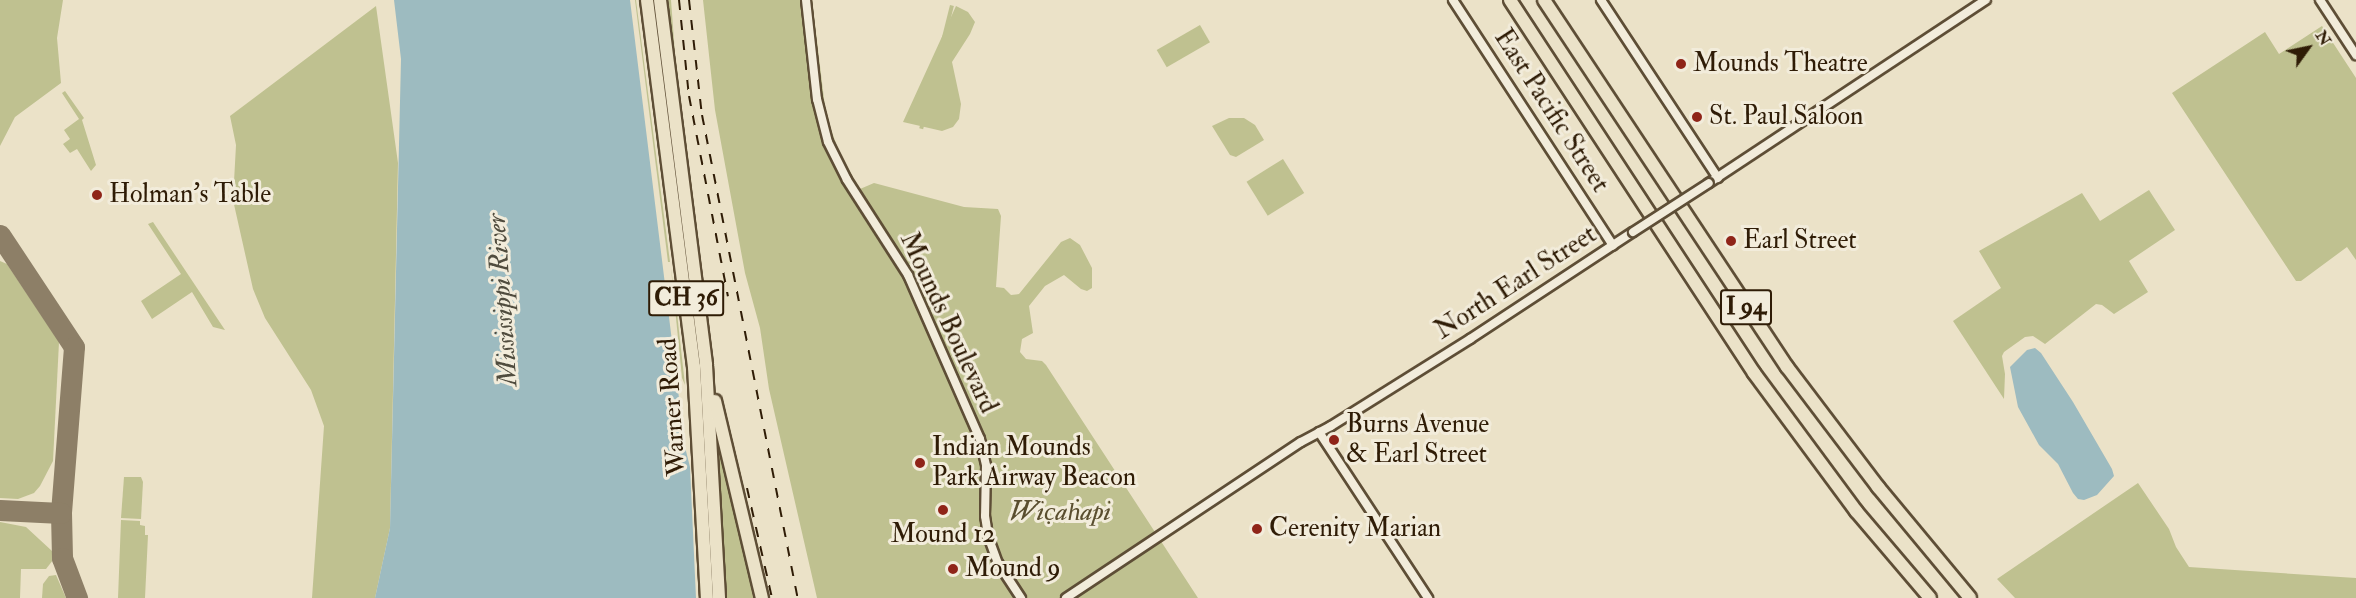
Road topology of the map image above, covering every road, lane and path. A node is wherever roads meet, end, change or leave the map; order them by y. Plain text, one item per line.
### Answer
1 (647, 0) edge
2 (660, 0) edge
3 (806, 0) edge
4 (1453, 0) edge
5 (1510, 0) edge
6 (1544, 0) edge
7 (1601, 0) edge
8 (1986, 0) edge
9 (2320, 0) edge
10 (2356, 55) edge
11 (1718, 178) junction
12 (1613, 245) junction
13 (704, 346) junction
14 (1319, 432) junction
15 (707, 598) edge
16 (719, 598) edge
17 (762, 598) edge
18 (1021, 598) edge
19 (1066, 598) edge
20 (1428, 598) edge
21 (1930, 598) edge
22 (1970, 598) edge

1 - 15 highway, Warner Road / CH 36
2 - 13 highway, Warner Road / CH 36
3 - 18 street, Mounds Boulevard
4 - 12 street, East Pacific Street
5 - 21 highway, I 94
6 - 22 highway, I 94
7 - 11 street
8 - 11 street, North Earl Street
9 - 10 street
11 - 12 street, North Earl Street, bridge
12 - 14 street, North Earl Street
13 - 16 highway, Warner Road / CH 36
13 - 17 highway
14 - 19 street, North Earl Street
14 - 20 street

